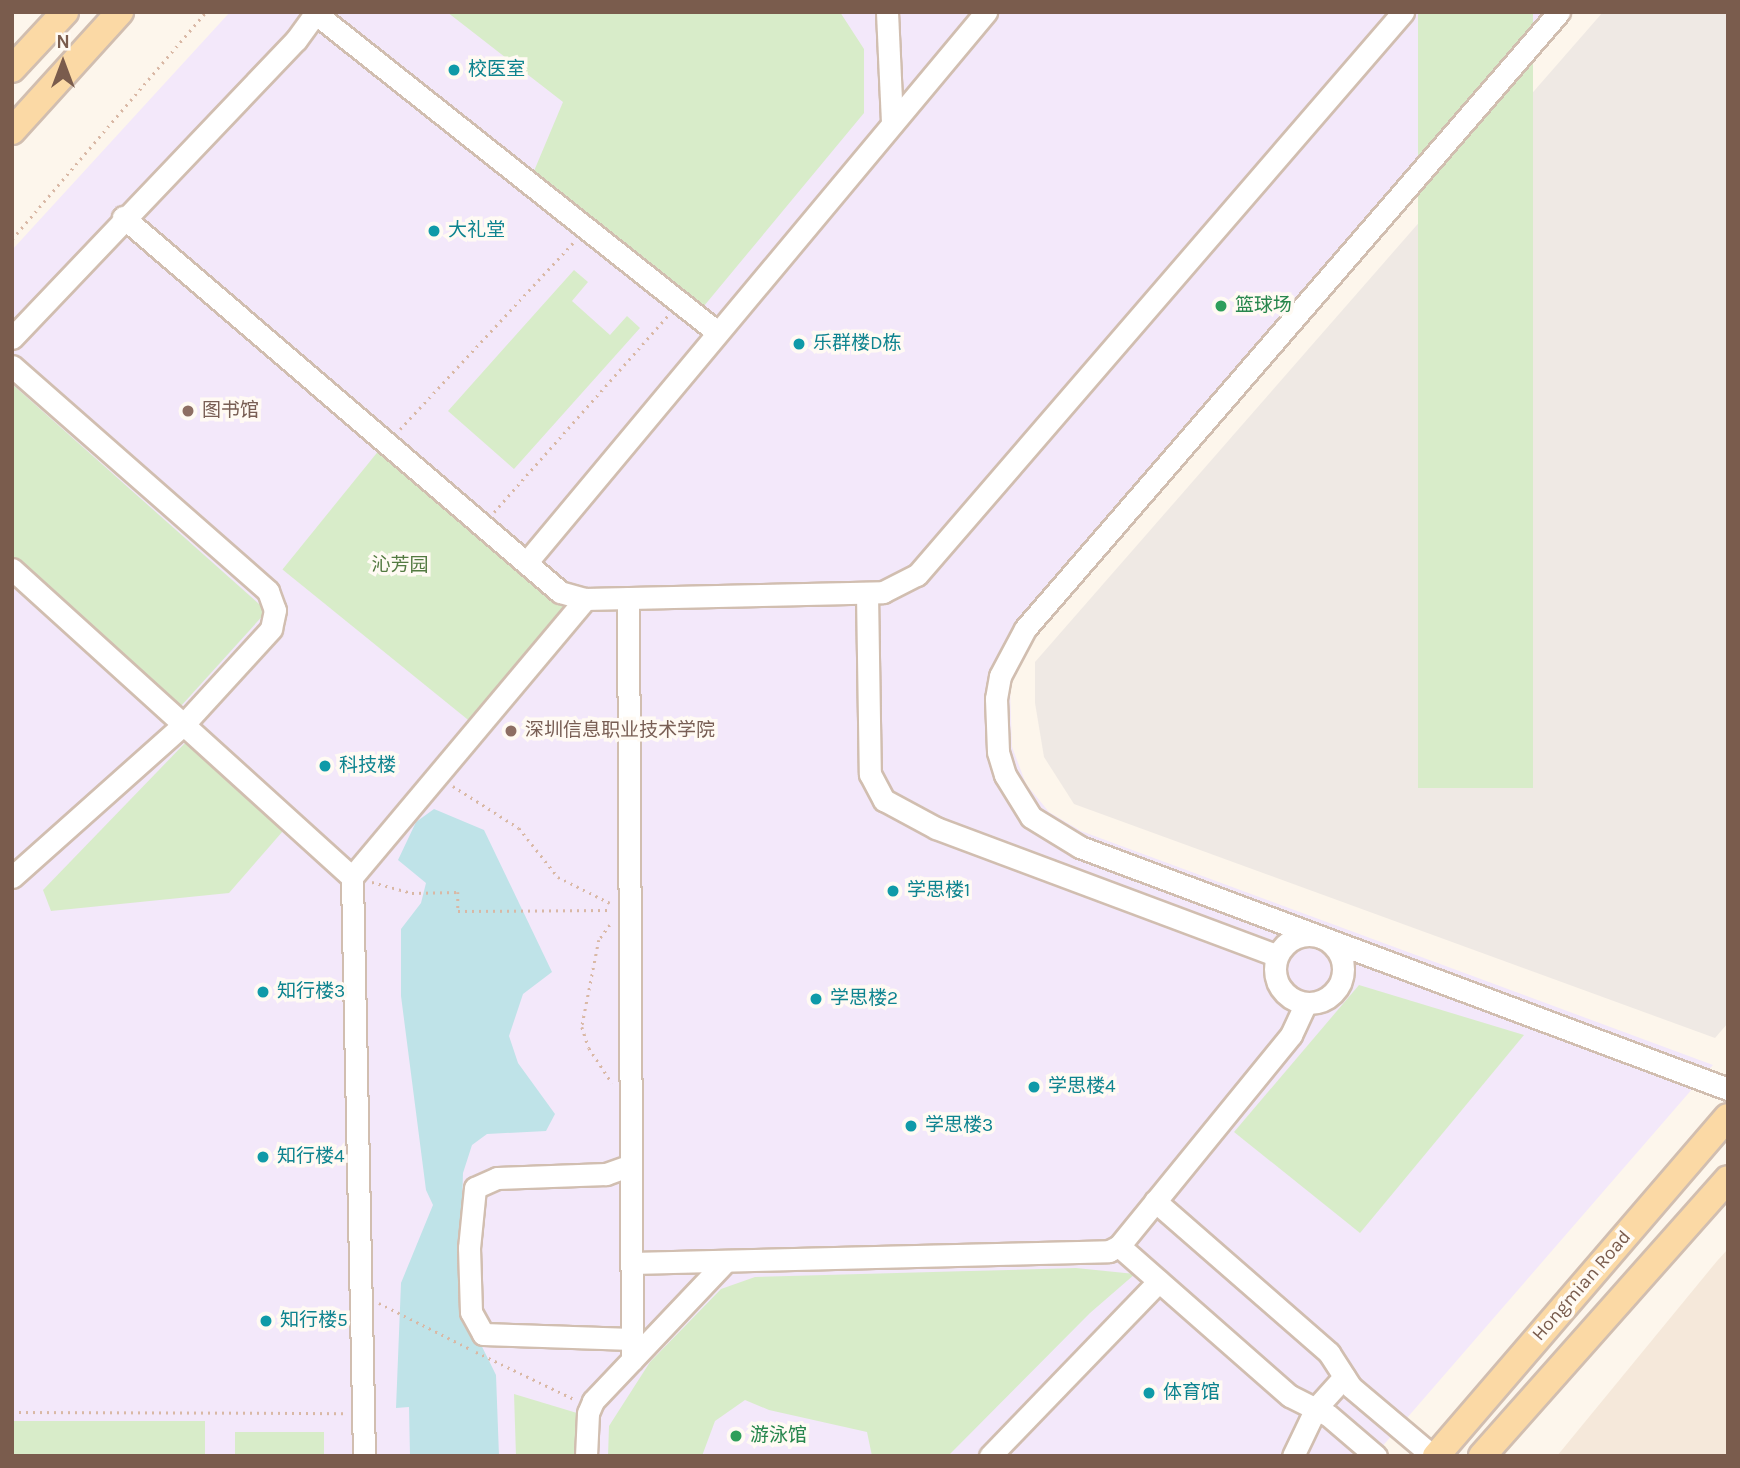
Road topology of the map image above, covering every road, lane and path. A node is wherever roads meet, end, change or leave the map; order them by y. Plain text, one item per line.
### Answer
1 (65, 12) edge
2 (120, 12) edge
3 (206, 12) edge
4 (887, 12) edge
5 (986, 12) edge
6 (1403, 12) edge
7 (1559, 12) edge
8 (316, 13) edge
9 (12, 69) edge
10 (892, 123) junction
11 (12, 131) edge
12 (123, 217) junction
13 (586, 229) junction
14 (12, 239) edge
15 (680, 302) junction
16 (717, 332) junction
17 (12, 338) edge
18 (12, 366) edge
19 (387, 443) junction
20 (482, 525) junction
21 (526, 563) junction
22 (12, 569) edge
23 (867, 593) junction
24 (628, 598) junction
25 (585, 599) junction
26 (184, 724) junction
27 (442, 775) junction
28 (12, 877) edge
29 (352, 877) junction
30 (629, 910) junction
31 (1322, 937) junction
32 (1276, 955) junction
33 (1306, 1003) junction
34 (1728, 1088) edge
35 (631, 1100) junction
36 (1728, 1117) edge
37 (631, 1165) junction
38 (1728, 1179) edge
39 (1155, 1201) junction
40 (1119, 1246) junction
41 (724, 1262) junction
42 (632, 1263) junction
43 (1159, 1281) junction
44 (632, 1349) junction
45 (1343, 1377) junction
46 (1316, 1408) junction
47 (12, 1412) edge
48 (363, 1413) junction
49 (364, 1456) edge
50 (586, 1456) edge
51 (990, 1456) edge
52 (1293, 1456) edge
53 (1376, 1456) edge
54 (1435, 1456) edge
55 (1482, 1456) edge

1 - 9 main road
2 - 11 main road
3 - 14 path
4 - 10 street
5 - 10 street
6 - 23 street
7 - 31 street
8 - 12 street
8 - 13 street
10 - 16 street
12 - 17 street
12 - 19 street
13 - 15 street
13 - 19 path
15 - 16 street
15 - 20 path
16 - 21 street
18 - 26 street
19 - 20 street
20 - 21 street
21 - 25 street
22 - 26 street
23 - 24 street
23 - 32 street
24 - 25 street
24 - 30 street
25 - 27 street
26 - 28 street
26 - 29 street
27 - 29 street
27 - 30 path
29 - 30 path
29 - 48 street
30 - 35 street
30 - 35 path
31 - 32 street
31 - 33 street
31 - 34 street
32 - 33 street
33 - 39 street
35 - 37 street
36 - 54 main road, Hongmian Road
37 - 42 street
37 - 44 street
38 - 55 main road, Hongmian Road
39 - 40 street
39 - 45 street
40 - 41 street
40 - 43 street
41 - 42 street
41 - 44 street
42 - 44 street
43 - 46 street
43 - 51 street
44 - 50 street
45 - 46 street
45 - 54 street
46 - 52 street
46 - 53 street
47 - 48 path
48 - 49 street

